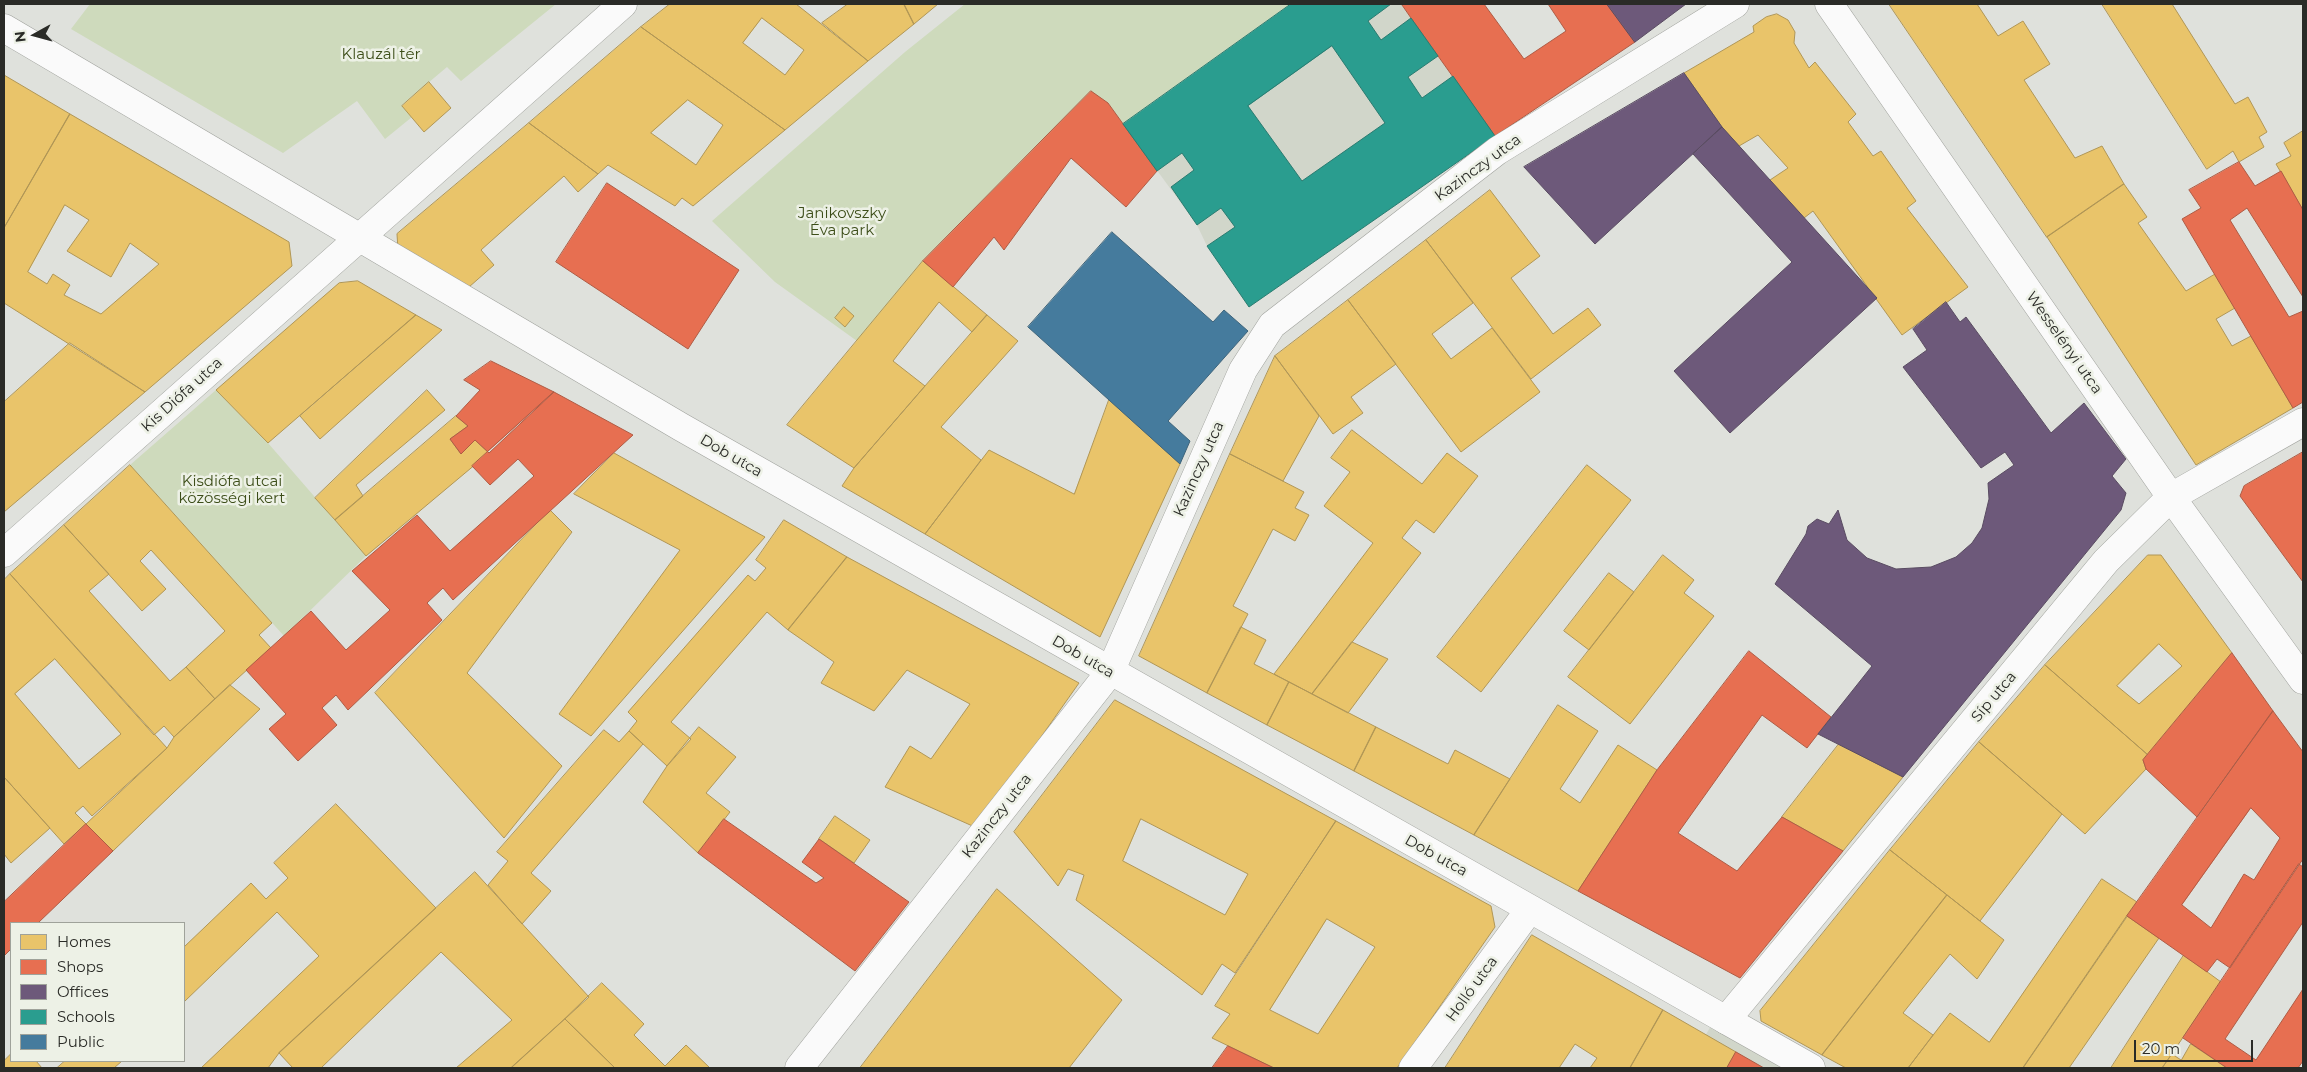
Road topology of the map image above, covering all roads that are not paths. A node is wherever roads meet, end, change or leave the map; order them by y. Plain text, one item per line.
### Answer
1 (623, 4) edge
2 (1735, 4) edge
3 (1829, 4) edge
4 (4, 28) edge
5 (360, 236) junction
6 (2303, 422) edge
7 (2171, 497) junction
8 (4, 554) edge
9 (1110, 672) junction
10 (2303, 680) edge
11 (1530, 909) junction
12 (1726, 1020) junction
13 (799, 1068) edge
14 (1413, 1068) edge
15 (1811, 1068) edge

1 - 5 street
2 - 9 street, Kazinczy utca
3 - 7 street, Wesselényi utca
4 - 5 street
5 - 8 street, Kis Diófa utca
5 - 9 street, Dob utca
6 - 7 street, Síp utca
7 - 10 street, Wesselényi utca
7 - 12 street, Síp utca
9 - 11 street, Dob utca
9 - 13 street, Kazinczy utca
11 - 12 street, Dob utca
11 - 14 street, Holló utca
12 - 15 street, Dob utca

